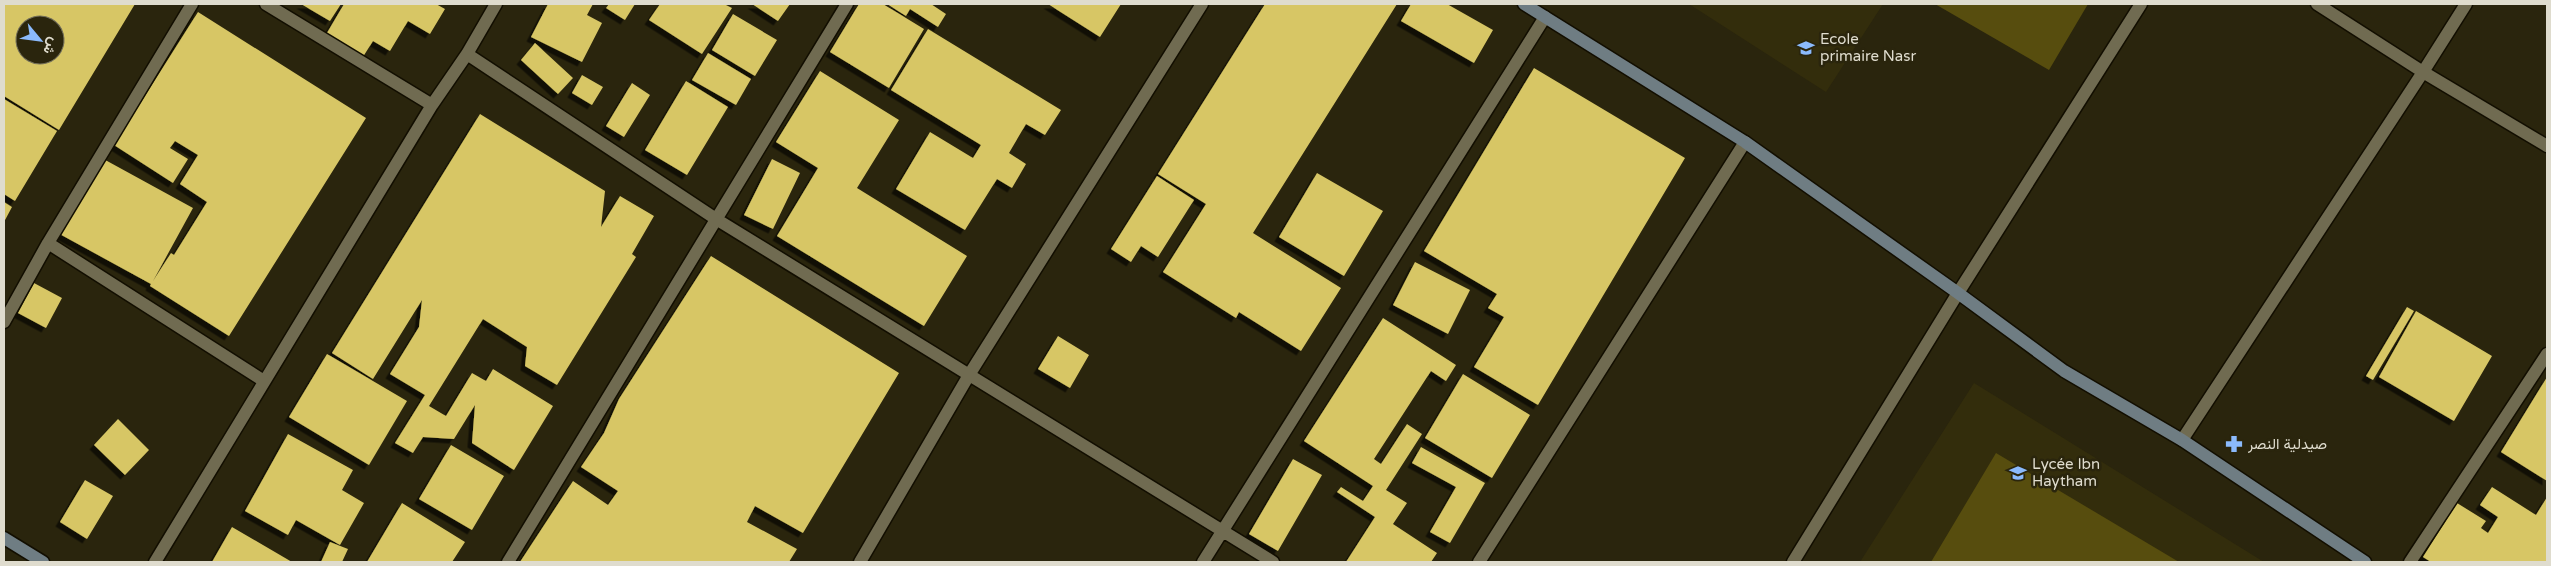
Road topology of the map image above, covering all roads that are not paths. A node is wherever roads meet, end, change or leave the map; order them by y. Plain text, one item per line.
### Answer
1 (192, 4) edge
2 (266, 4) edge
3 (496, 4) edge
4 (847, 4) edge
5 (1202, 4) edge
6 (1524, 4) edge
7 (2141, 4) edge
8 (2317, 4) edge
9 (2466, 4) edge
10 (1545, 17) junction
11 (467, 54) junction
12 (2423, 72) junction
13 (432, 105) junction
14 (1745, 142) junction
15 (2547, 146) edge
16 (716, 219) junction
17 (48, 243) junction
18 (1958, 292) junction
19 (4, 322) edge
20 (2547, 354) edge
21 (969, 375) junction
22 (264, 381) junction
23 (2182, 440) junction
24 (1221, 530) junction
25 (4, 538) edge
26 (43, 562) edge
27 (155, 562) edge
28 (508, 562) edge
29 (860, 562) edge
30 (1203, 562) edge
31 (1274, 562) edge
32 (1479, 562) edge
33 (1793, 562) edge
34 (2365, 562) edge
35 (2410, 562) edge

1 - 17 street
2 - 13 street
3 - 11 street
4 - 16 street
5 - 21 street
6 - 10 street
7 - 18 street
8 - 12 street
9 - 12 street
10 - 14 street
10 - 24 street
11 - 13 street
11 - 16 street
12 - 15 street
12 - 23 street
13 - 22 street
14 - 18 street
14 - 32 street
16 - 21 street
16 - 28 street
17 - 19 street
17 - 22 street
18 - 23 street
18 - 33 street
20 - 35 street
21 - 24 street
21 - 29 street
22 - 27 street
23 - 34 street
24 - 30 street
24 - 31 street
25 - 26 street

